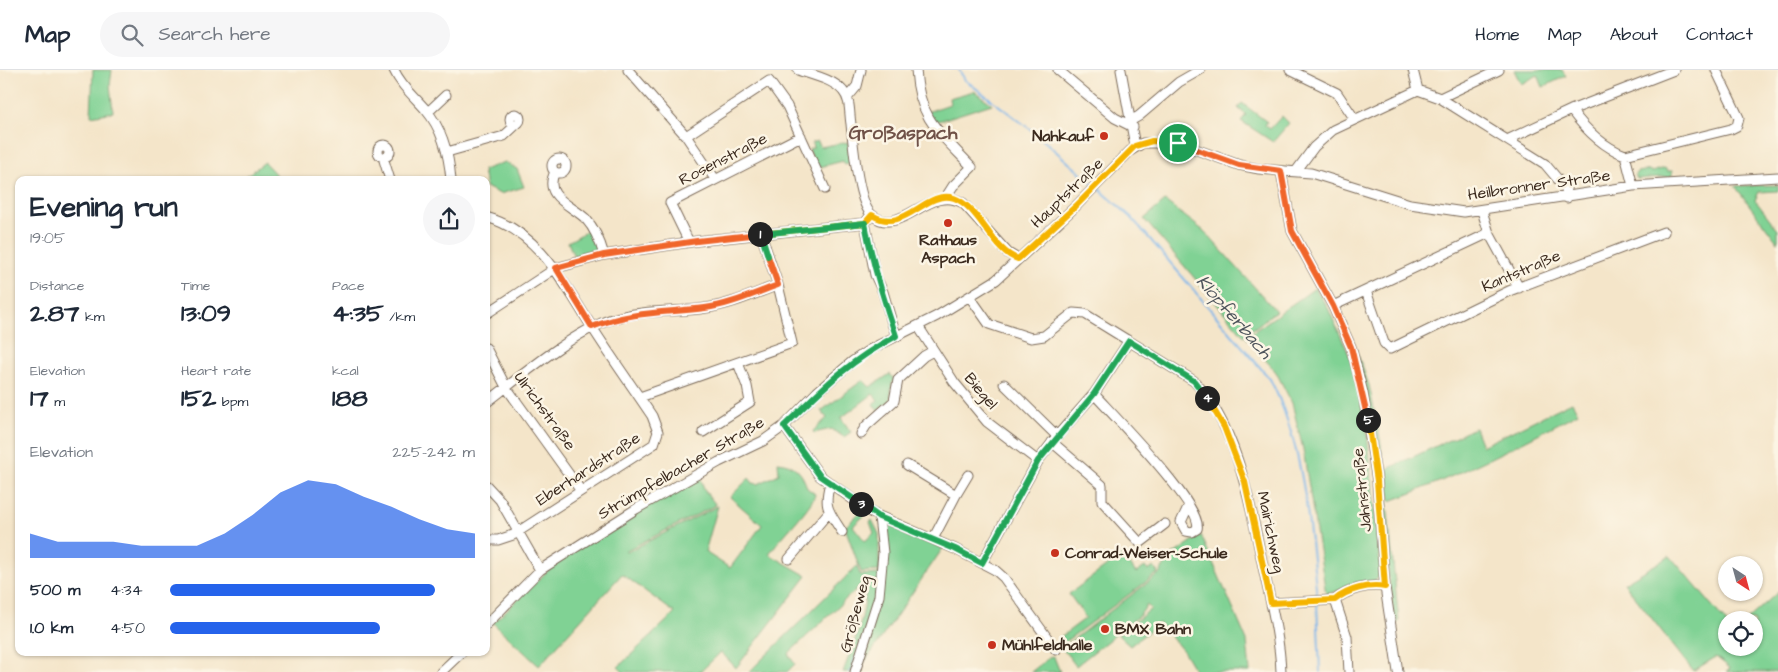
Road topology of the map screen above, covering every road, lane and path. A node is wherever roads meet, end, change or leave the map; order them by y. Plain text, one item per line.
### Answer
1 (394, 70) edge
2 (628, 70) edge
3 (798, 70) edge
4 (861, 70) edge
5 (916, 70) edge
6 (1058, 70) edge
7 (1121, 70) edge
8 (1200, 70) edge
9 (1290, 70) edge
10 (1413, 70) edge
11 (1499, 70) edge
12 (1674, 70) edge
13 (1716, 70) edge
14 (1418, 90) junction
15 (446, 96) dead end
16 (847, 98) junction
17 (1440, 98) junction
18 (1571, 110) junction
19 (428, 112) junction
20 (1354, 118) junction
21 (518, 123) dead end
22 (1132, 123) junction
23 (686, 136) junction
24 (801, 136) junction
25 (1507, 140) junction
26 (1135, 146) junction
27 (447, 152) junction
28 (1625, 156) junction
29 (383, 157) dead end
30 (1297, 170) junction
31 (1281, 171) junction
32 (555, 172) dead end
33 (389, 176) edge
34 (450, 176) edge
35 (1778, 177) edge
36 (715, 179) junction
37 (1633, 186) junction
38 (825, 189) dead end
39 (946, 197) junction
40 (1567, 198) junction
41 (1482, 210) junction
42 (872, 215) junction
43 (490, 219) edge
44 (865, 223) junction
45 (1664, 232) dead end
46 (1489, 233) junction
47 (761, 234) junction
48 (689, 242) junction
49 (604, 255) junction
50 (1018, 259) junction
51 (556, 268) junction
52 (778, 285) junction
53 (1519, 288) junction
54 (1366, 291) junction
55 (970, 297) junction
56 (1333, 306) junction
57 (490, 311) edge
58 (918, 326) junction
59 (592, 327) junction
60 (896, 336) junction
61 (1129, 341) junction
62 (933, 351) junction
63 (490, 356) edge
64 (738, 363) junction
65 (1004, 384) dead end
66 (506, 387) junction
67 (1094, 394) junction
68 (640, 397) junction
69 (490, 400) edge
70 (784, 426) junction
71 (703, 432) dead end
72 (861, 434) dead end
73 (1054, 439) junction
74 (1038, 461) junction
75 (907, 465) dead end
76 (968, 475) dead end
77 (830, 483) junction
78 (490, 489) edge
79 (581, 491) junction
80 (956, 495) junction
81 (1188, 507) dead end
82 (829, 512) junction
83 (879, 517) junction
84 (1165, 524) dead end
85 (519, 531) junction
86 (842, 532) dead end
87 (933, 539) junction
88 (490, 540) edge
89 (789, 559) dead end
90 (982, 563) junction
91 (540, 570) junction
92 (1385, 587) junction
93 (1335, 600) junction
94 (1271, 603) junction
95 (490, 621) edge
96 (1056, 650) dead end
97 (458, 656) edge
98 (441, 672) edge
99 (855, 672) edge
100 (1281, 672) edge
101 (1349, 672) edge
102 (1398, 672) edge

1 - 19 street
2 - 23 street
3 - 16 street
4 - 16 street
5 - 39 street
6 - 22 street
7 - 22 street
8 - 22 street
9 - 20 street
10 - 14 street
11 - 17 street
12 - 18 street
13 - 28 street
14 - 17 street
14 - 20 street
15 - 19 street
16 - 42 street
17 - 25 street
18 - 25 street
18 - 28 street
19 - 27 street
20 - 30 street
21 - 27 street
22 - 26 street
23 - 24 street
23 - 36 street
24 - 36 street, Rosenstraße
24 - 38 street
25 - 40 street
26 - 31 street, Heilbronner Straße
26 - 50 street, Hauptstraße
27 - 34 street
28 - 37 street
29 - 33 street
30 - 31 street, Heilbronner Straße
30 - 41 street, Heilbronner Straße
31 - 56 street, Jahnstraße
32 - 49 street
35 - 37 street, Heilbronner Straße
36 - 48 street, Rosenstraße
37 - 40 street, Heilbronner Straße
39 - 42 street
39 - 50 street
40 - 41 street, Heilbronner Straße
41 - 46 street
42 - 44 street
43 - 51 street, Eberhardstraße
44 - 47 street
44 - 60 street
45 - 53 street, Kantstraße
46 - 53 street
46 - 54 street
47 - 48 street
47 - 52 street
48 - 49 street
49 - 51 street
50 - 55 street, Strümpfelbacher Straße
51 - 57 street
51 - 59 street, Eberhardstraße
52 - 59 street
52 - 64 street
53 - 54 street, Kantstraße
54 - 56 street
55 - 58 street, Strümpfelbacher Straße
55 - 61 street, Mairichweg
56 - 92 street, Jahnstraße
58 - 60 street, Strümpfelbacher Straße
58 - 62 street, Biegel
59 - 66 street
59 - 68 street, Eberhardstraße
60 - 70 street, Strümpfelbacher Straße
61 - 67 street
61 - 94 street, Mairichweg
62 - 72 street
62 - 74 street, Biegel
63 - 66 street, Ulrichstraße
64 - 68 street
64 - 71 street
65 - 73 street
66 - 69 street
66 - 79 street, Ulrichstraße
67 - 73 street
67 - 81 street
68 - 79 street, Eberhardstraße
70 - 77 street
70 - 91 street, Strümpfelbacher Straße
73 - 74 street
73 - 84 street
74 - 90 street
75 - 80 street
76 - 80 street
77 - 82 street
77 - 83 street
78 - 85 street
79 - 85 street, Eberhardstraße
80 - 87 street
82 - 86 street
82 - 89 street
83 - 87 street
83 - 99 street, Größeweg
85 - 88 street, Eberhardstraße
85 - 91 street
87 - 90 street
90 - 96 street
91 - 95 street, Strümpfelbacher Straße
92 - 93 street
92 - 102 street, Jahnstraße
93 - 94 street
93 - 101 street
94 - 100 street, Mairichweg
97 - 98 street

